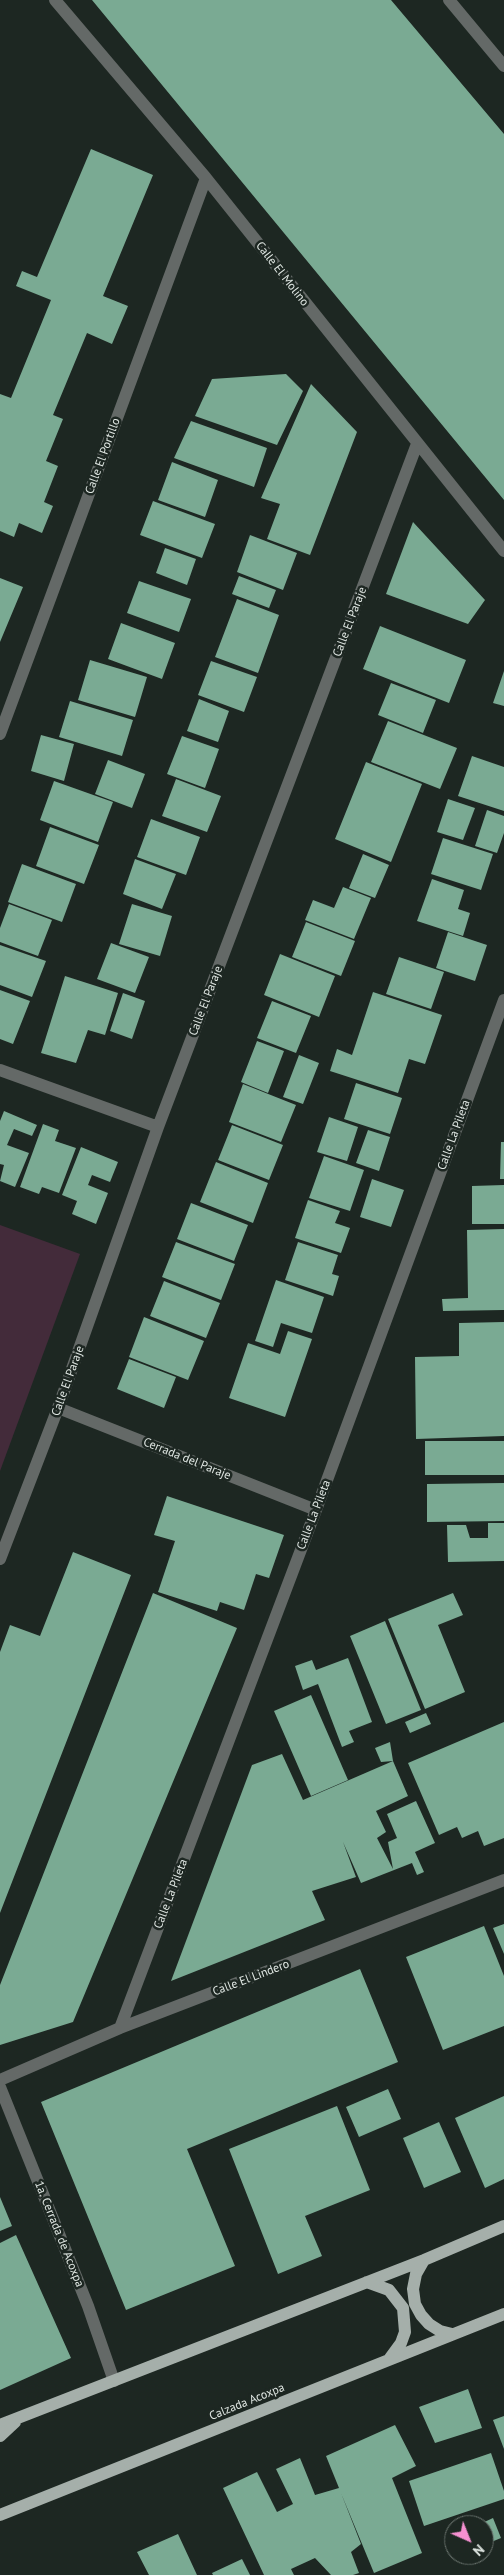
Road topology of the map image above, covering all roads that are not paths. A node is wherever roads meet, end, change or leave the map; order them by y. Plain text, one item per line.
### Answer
1 (56, 0) edge
2 (449, 0) edge
3 (504, 66) edge
4 (206, 178) junction
5 (417, 444) junction
6 (504, 551) edge
7 (0, 734) edge
8 (504, 1000) edge
9 (0, 1070) edge
10 (158, 1127) junction
11 (58, 1408) junction
12 (316, 1510) junction
13 (0, 1560) edge
14 (504, 1880) edge
15 (120, 2028) junction
16 (0, 2080) edge
17 (0, 2087) edge
18 (504, 2226) edge
19 (424, 2260) junction
20 (367, 2282) junction
21 (504, 2314) edge
22 (452, 2334) junction
23 (386, 2361) junction
24 (114, 2381) junction
25 (21, 2417) junction
26 (0, 2425) edge
27 (0, 2436) edge
28 (0, 2515) edge

1 - 4 street, Calle El Molino
2 - 3 street
4 - 5 street, Calle El Molino
4 - 7 street, Calle El Portillo
5 - 6 street, Calle El Molino
5 - 10 street, Calle El Paraje
8 - 12 street, Calle La Pileta
9 - 10 street
10 - 11 street, Calle El Paraje
11 - 12 street, Cerrada del Paraje
11 - 13 street, Calle El Paraje
12 - 15 street, Calle La Pileta
14 - 15 street, Calle El Lindero
15 - 16 street, Calle El Lindero
17 - 24 street, 1a. Cerrada de Acoxpa
18 - 19 main road
19 - 20 main road
19 - 22 main road
20 - 23 main road
20 - 24 main road
21 - 22 main road, Calzada Acoxpa
22 - 23 main road, Calzada Acoxpa
23 - 28 main road, Calzada Acoxpa
24 - 25 main road
25 - 26 main road
25 - 27 main road

